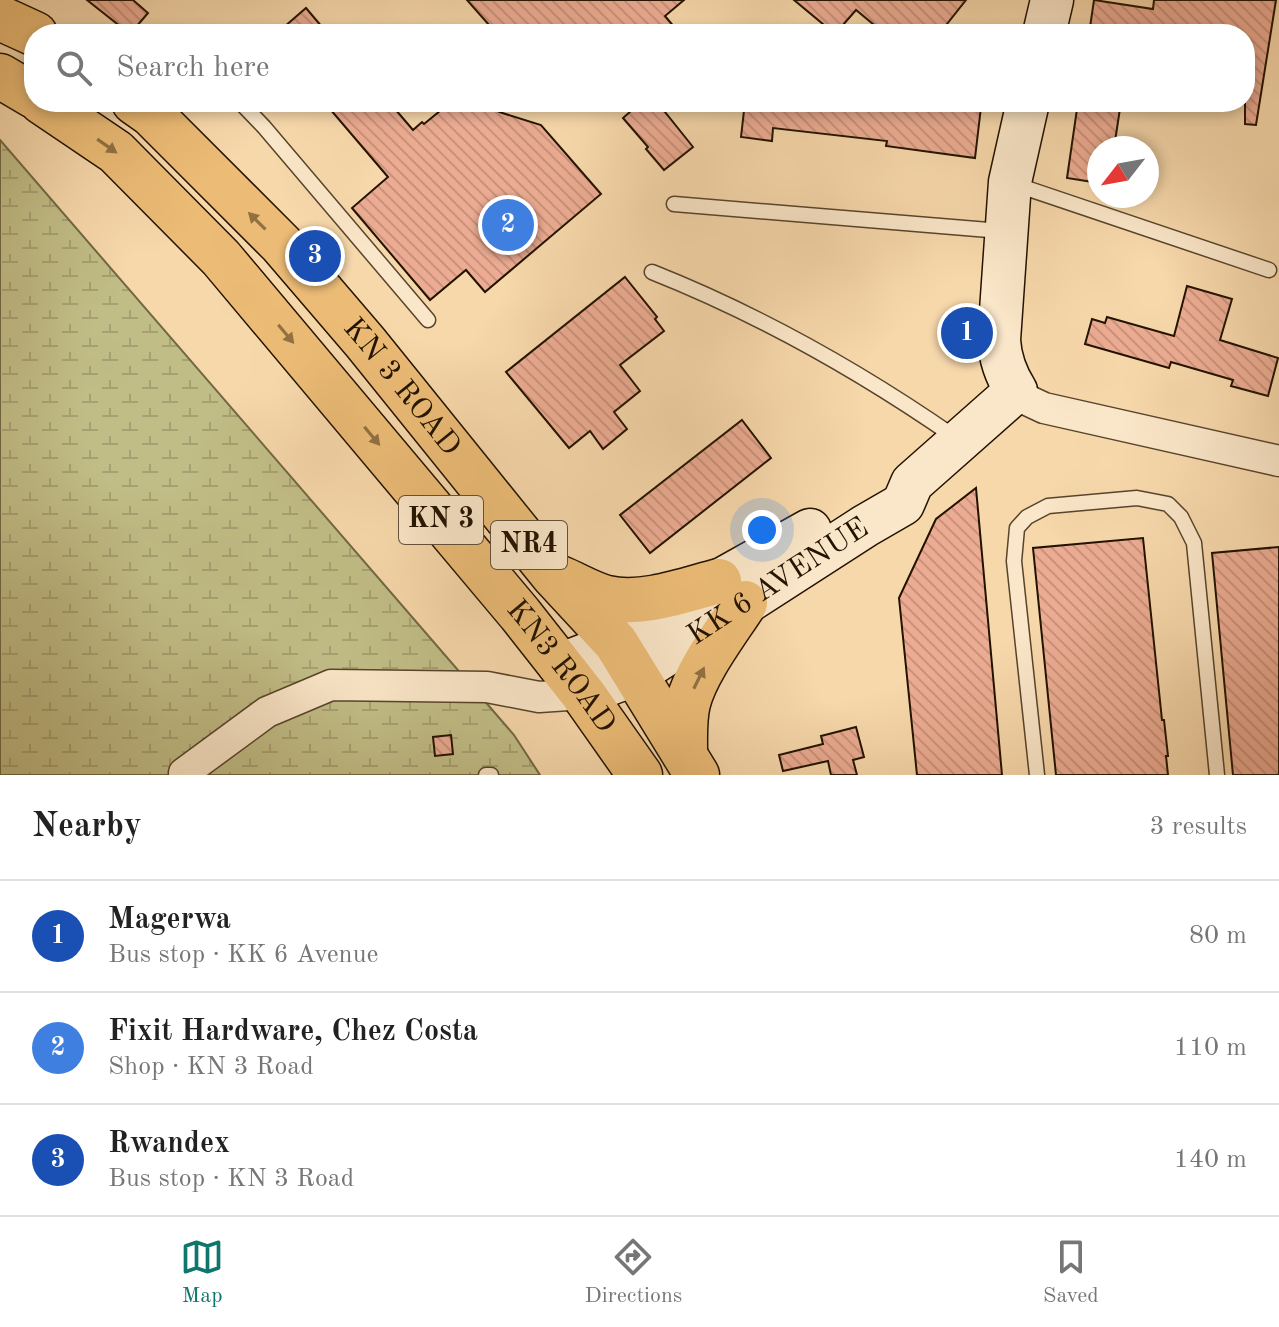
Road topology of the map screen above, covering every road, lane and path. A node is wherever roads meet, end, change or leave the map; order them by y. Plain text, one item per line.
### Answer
1 (1052, 0) edge
2 (1046, 24) edge
3 (0, 76) edge
4 (24, 90) edge
5 (57, 112) edge
6 (155, 112) edge
7 (250, 112) edge
8 (1026, 112) edge
9 (1010, 182) junction
10 (674, 204) dead end
11 (1006, 232) junction
12 (1269, 270) dead end
13 (652, 272) dead end
14 (428, 320) dead end
15 (322, 376) joint
16 (1016, 391) junction
17 (960, 441) junction
18 (1279, 461) edge
19 (553, 575) junction
20 (732, 592) junction
21 (626, 659) junction
22 (571, 680) junction
23 (691, 764) edge
24 (186, 774) edge
25 (640, 775) edge
26 (1037, 775) edge
27 (1217, 775) edge

1 - 2 main road
3 - 4 highway
5 -> 15 highway, KN 3 ROAD
19 -> 6 highway, KN 3 ROAD / NR4
7 - 14 lane
8 - 9 main road
9 - 11 main road
9 - 12 lane
10 - 11 lane
11 - 16 main road
13 - 17 lane
15 -> 22 highway, KN3 ROAD / KN 3
16 - 17 main road, KK 6 AVENUE
16 - 18 street
17 - 20 main road, KK 6 AVENUE
19 - 20 highway
19 - 21 highway, KN 3 ROAD / NR4
20 - 21 main road, KK 6 AVENUE
23 -> 20 highway
21 - 22 main road, KK 6 AVENUE
21 - 23 highway, KN 3 ROAD / NR4
22 - 24 street
22 - 25 highway, KN3 ROAD
26 - 27 lane

